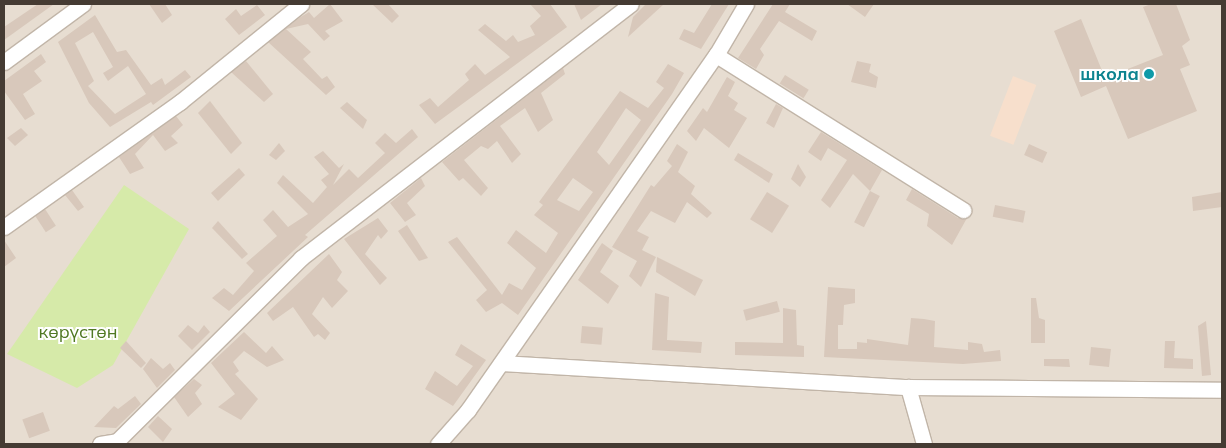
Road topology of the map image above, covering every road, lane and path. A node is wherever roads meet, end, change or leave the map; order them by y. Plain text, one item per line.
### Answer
1 (84, 4) edge
2 (301, 4) edge
3 (631, 4) edge
4 (746, 4) edge
5 (716, 55) junction
6 (4, 62) edge
7 (964, 210) dead end
8 (4, 227) edge
9 (500, 363) junction
10 (908, 387) junction
11 (1222, 390) edge
12 (100, 444) edge
13 (438, 444) edge
14 (924, 444) edge

1 - 6 street
2 - 8 street
3 - 12 street
4 - 5 street
5 - 7 street
5 - 9 street
9 - 10 street
9 - 13 street
10 - 11 street
10 - 14 street

